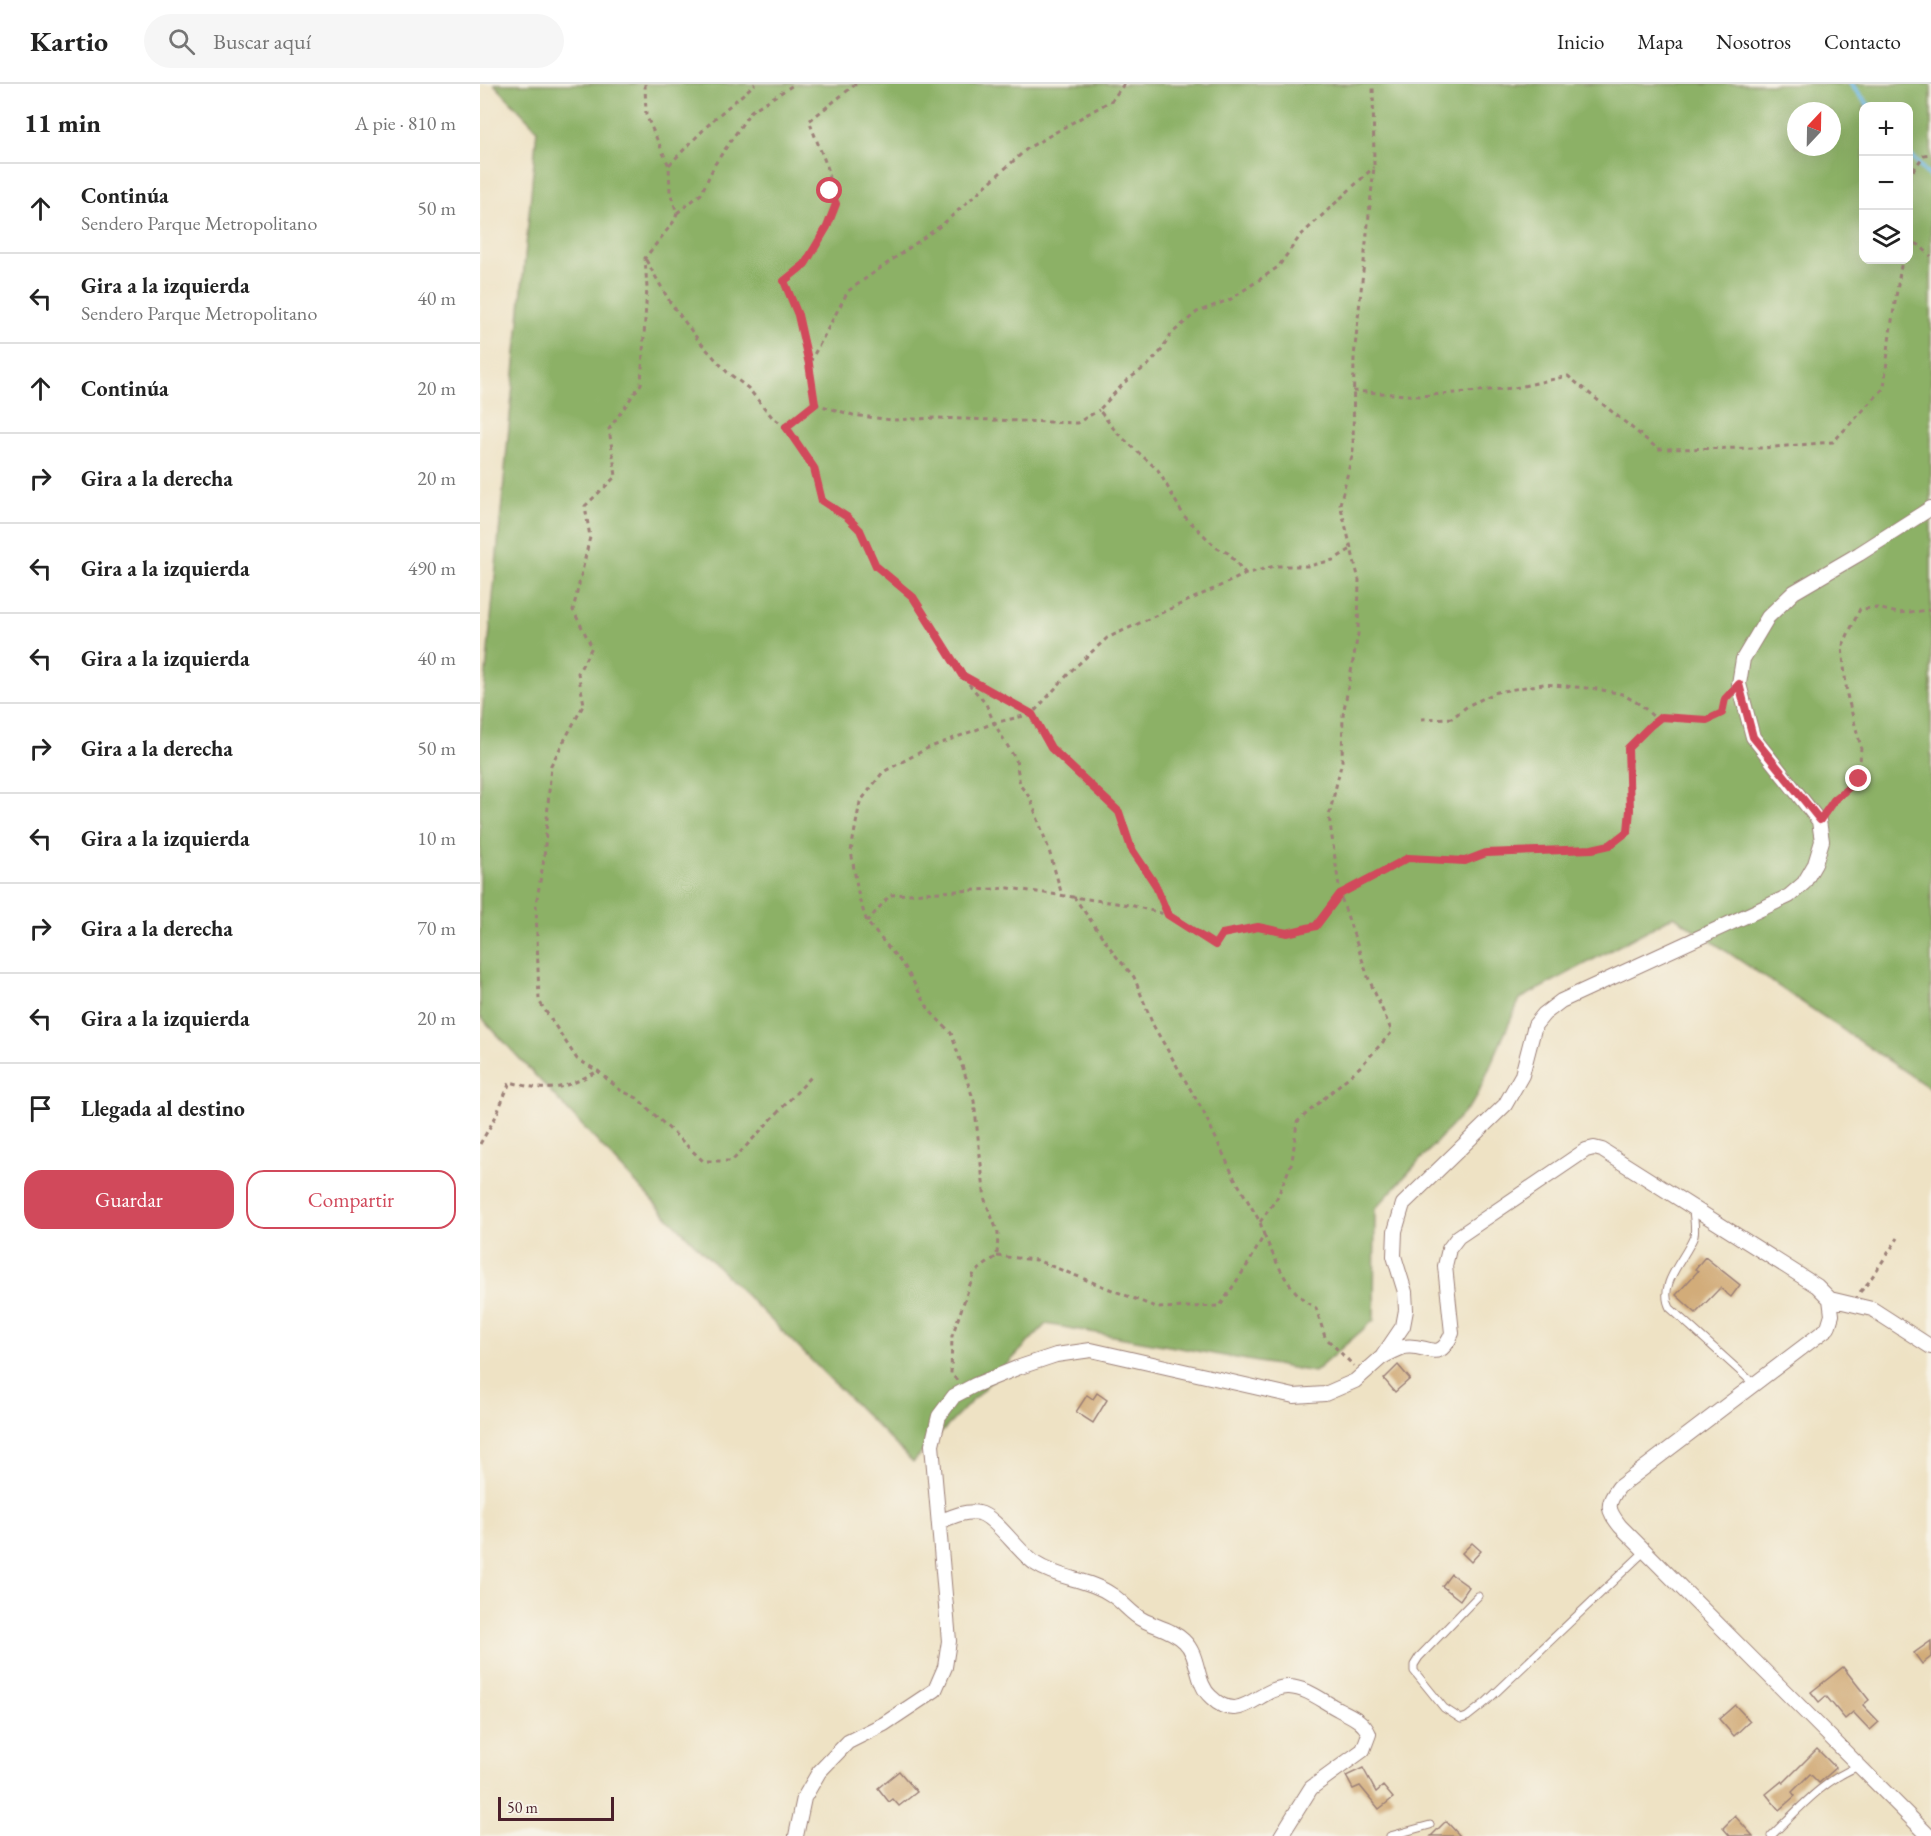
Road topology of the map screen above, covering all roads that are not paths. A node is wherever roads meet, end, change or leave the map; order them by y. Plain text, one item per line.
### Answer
1 (1931, 508) edge
2 (1693, 1208) junction
3 (1830, 1299) junction
4 (1931, 1347) edge
5 (1382, 1357) junction
6 (1754, 1385) junction
7 (939, 1522) junction
8 (1645, 1551) junction
9 (1478, 1596) dead end
10 (1859, 1766) junction
11 (1430, 1824) dead end
12 (796, 1836) edge
13 (1281, 1836) edge
14 (1390, 1836) edge
15 (1771, 1836) edge
16 (1929, 1836) edge

1 - 5 street
2 - 3 street
2 - 5 street
2 - 6 lane
3 - 4 street
3 - 6 street
5 - 7 street
6 - 8 street
7 - 12 street
7 - 13 street
8 - 9 lane
8 - 10 street
10 - 15 lane
10 - 16 street
11 - 14 lane

